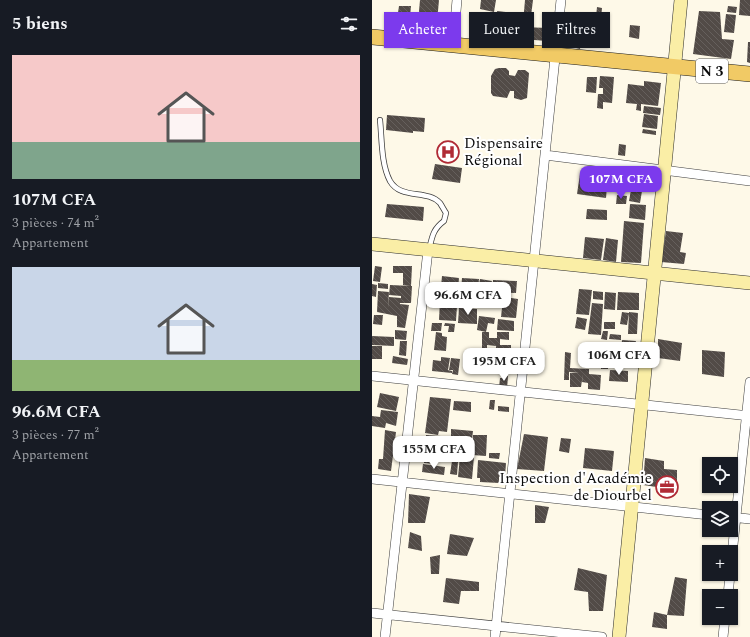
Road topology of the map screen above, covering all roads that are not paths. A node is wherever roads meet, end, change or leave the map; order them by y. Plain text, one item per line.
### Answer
1 (457, 0) edge
2 (561, 0) edge
3 (681, 0) edge
4 (456, 12) edge
5 (372, 37) edge
6 (384, 38) edge
7 (461, 46) edge
8 (555, 55) junction
9 (673, 67) junction
10 (750, 74) edge
11 (380, 120) dead end
12 (545, 155) junction
13 (664, 170) junction
14 (750, 181) edge
15 (372, 244) edge
16 (428, 250) junction
17 (534, 261) junction
18 (654, 273) junction
19 (750, 283) edge
20 (372, 376) edge
21 (414, 381) junction
22 (750, 382) edge
23 (520, 392) junction
24 (641, 404) junction
25 (748, 416) edge
26 (372, 479) edge
27 (402, 482) junction
28 (509, 494) junction
29 (735, 501) edge
30 (631, 507) junction
31 (702, 514) edge
32 (738, 518) edge
33 (750, 519) edge
34 (372, 612) edge
35 (387, 614) junction
36 (724, 625) edge
37 (496, 626) junction
38 (518, 632) edge
39 (384, 637) edge
40 (495, 637) edge
41 (602, 637) edge
42 (619, 637) edge
43 (723, 637) edge

1 - 4 street
2 - 8 street
3 - 9 street
5 - 6 main road, N 3
7 - 8 main road, N 3
8 - 9 main road, N 3
8 - 12 street
9 - 10 main road, N 3
9 - 13 street
11 - 16 lane
12 - 13 street
12 - 17 street
13 - 14 street
13 - 18 street
15 - 16 street
16 - 17 street
16 - 21 street
17 - 18 street
17 - 23 street
18 - 19 street
18 - 24 street
20 - 21 street
21 - 23 street
21 - 27 street
22 - 25 street
23 - 24 street
23 - 28 street
24 - 25 street
24 - 30 street
25 - 29 street
26 - 27 street
27 - 28 street
27 - 35 street
28 - 30 street
28 - 37 street
30 - 31 street
30 - 42 street
32 - 33 street
34 - 35 street
35 - 37 street
35 - 39 street
36 - 43 street
37 - 38 street
37 - 40 street
38 - 41 street

